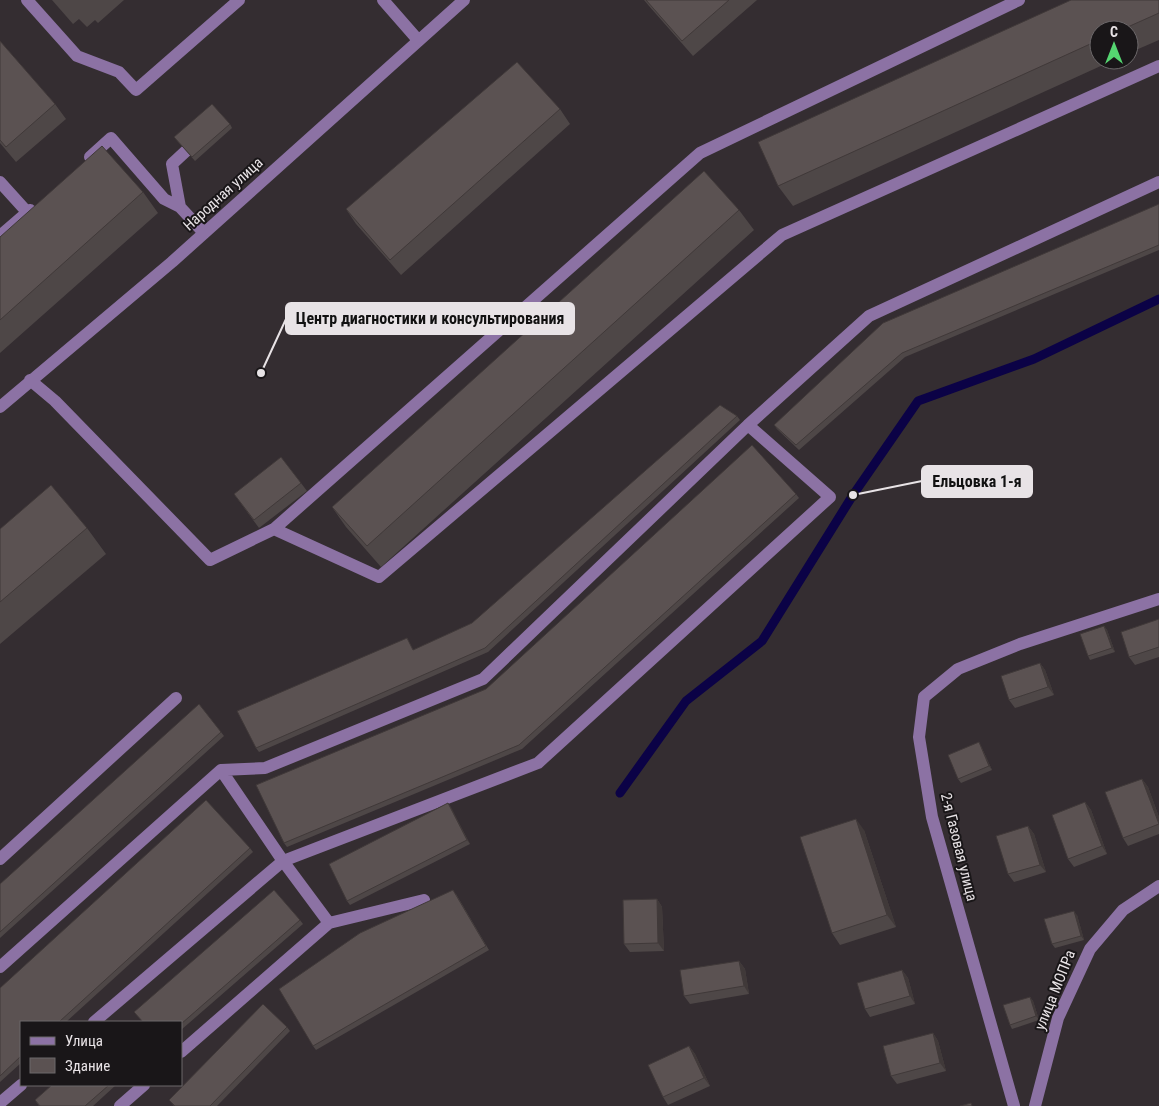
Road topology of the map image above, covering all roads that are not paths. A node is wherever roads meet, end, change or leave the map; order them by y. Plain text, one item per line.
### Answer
1 (27, 0) edge
2 (239, 0) edge
3 (383, 0) edge
4 (464, 0) edge
5 (1019, 0) edge
6 (418, 40) junction
7 (1159, 66) edge
8 (186, 151) edge
9 (84, 163) edge
10 (0, 182) edge
11 (1159, 182) edge
12 (42, 200) edge
13 (180, 207) junction
14 (28, 212) junction
15 (204, 233) junction
16 (0, 236) edge
17 (30, 380) junction
18 (0, 407) edge
19 (748, 425) junction
20 (274, 529) junction
21 (1159, 599) edge
22 (176, 698) dead end
23 (221, 770) junction
24 (0, 859) edge
25 (283, 861) junction
26 (1159, 886) edge
27 (424, 900) dead end
28 (330, 923) junction
29 (0, 967) edge
30 (95, 1021) edge
31 (182, 1051) edge
32 (20, 1086) edge
33 (143, 1086) edge
34 (0, 1103) edge
35 (120, 1106) edge
36 (1014, 1106) edge
37 (1035, 1106) edge

1 - 2 street
3 - 6 street
4 - 6 street, Народная улица
5 - 20 street
6 - 15 street, Народная улица
7 - 20 street
8 - 13 street
9 - 13 street
10 - 14 street
11 - 19 street
12 - 14 street
13 - 15 street
14 - 16 street
15 - 17 street, Народная улица
17 - 18 street, Народная улица
17 - 20 street
19 - 23 street
19 - 25 street
21 - 36 street, 2-я Газовая улица
22 - 24 street
23 - 25 street
23 - 29 street
25 - 28 street
25 - 30 street
26 - 37 street, улица МОПРа
27 - 28 street
28 - 31 street
32 - 34 street
33 - 35 street

